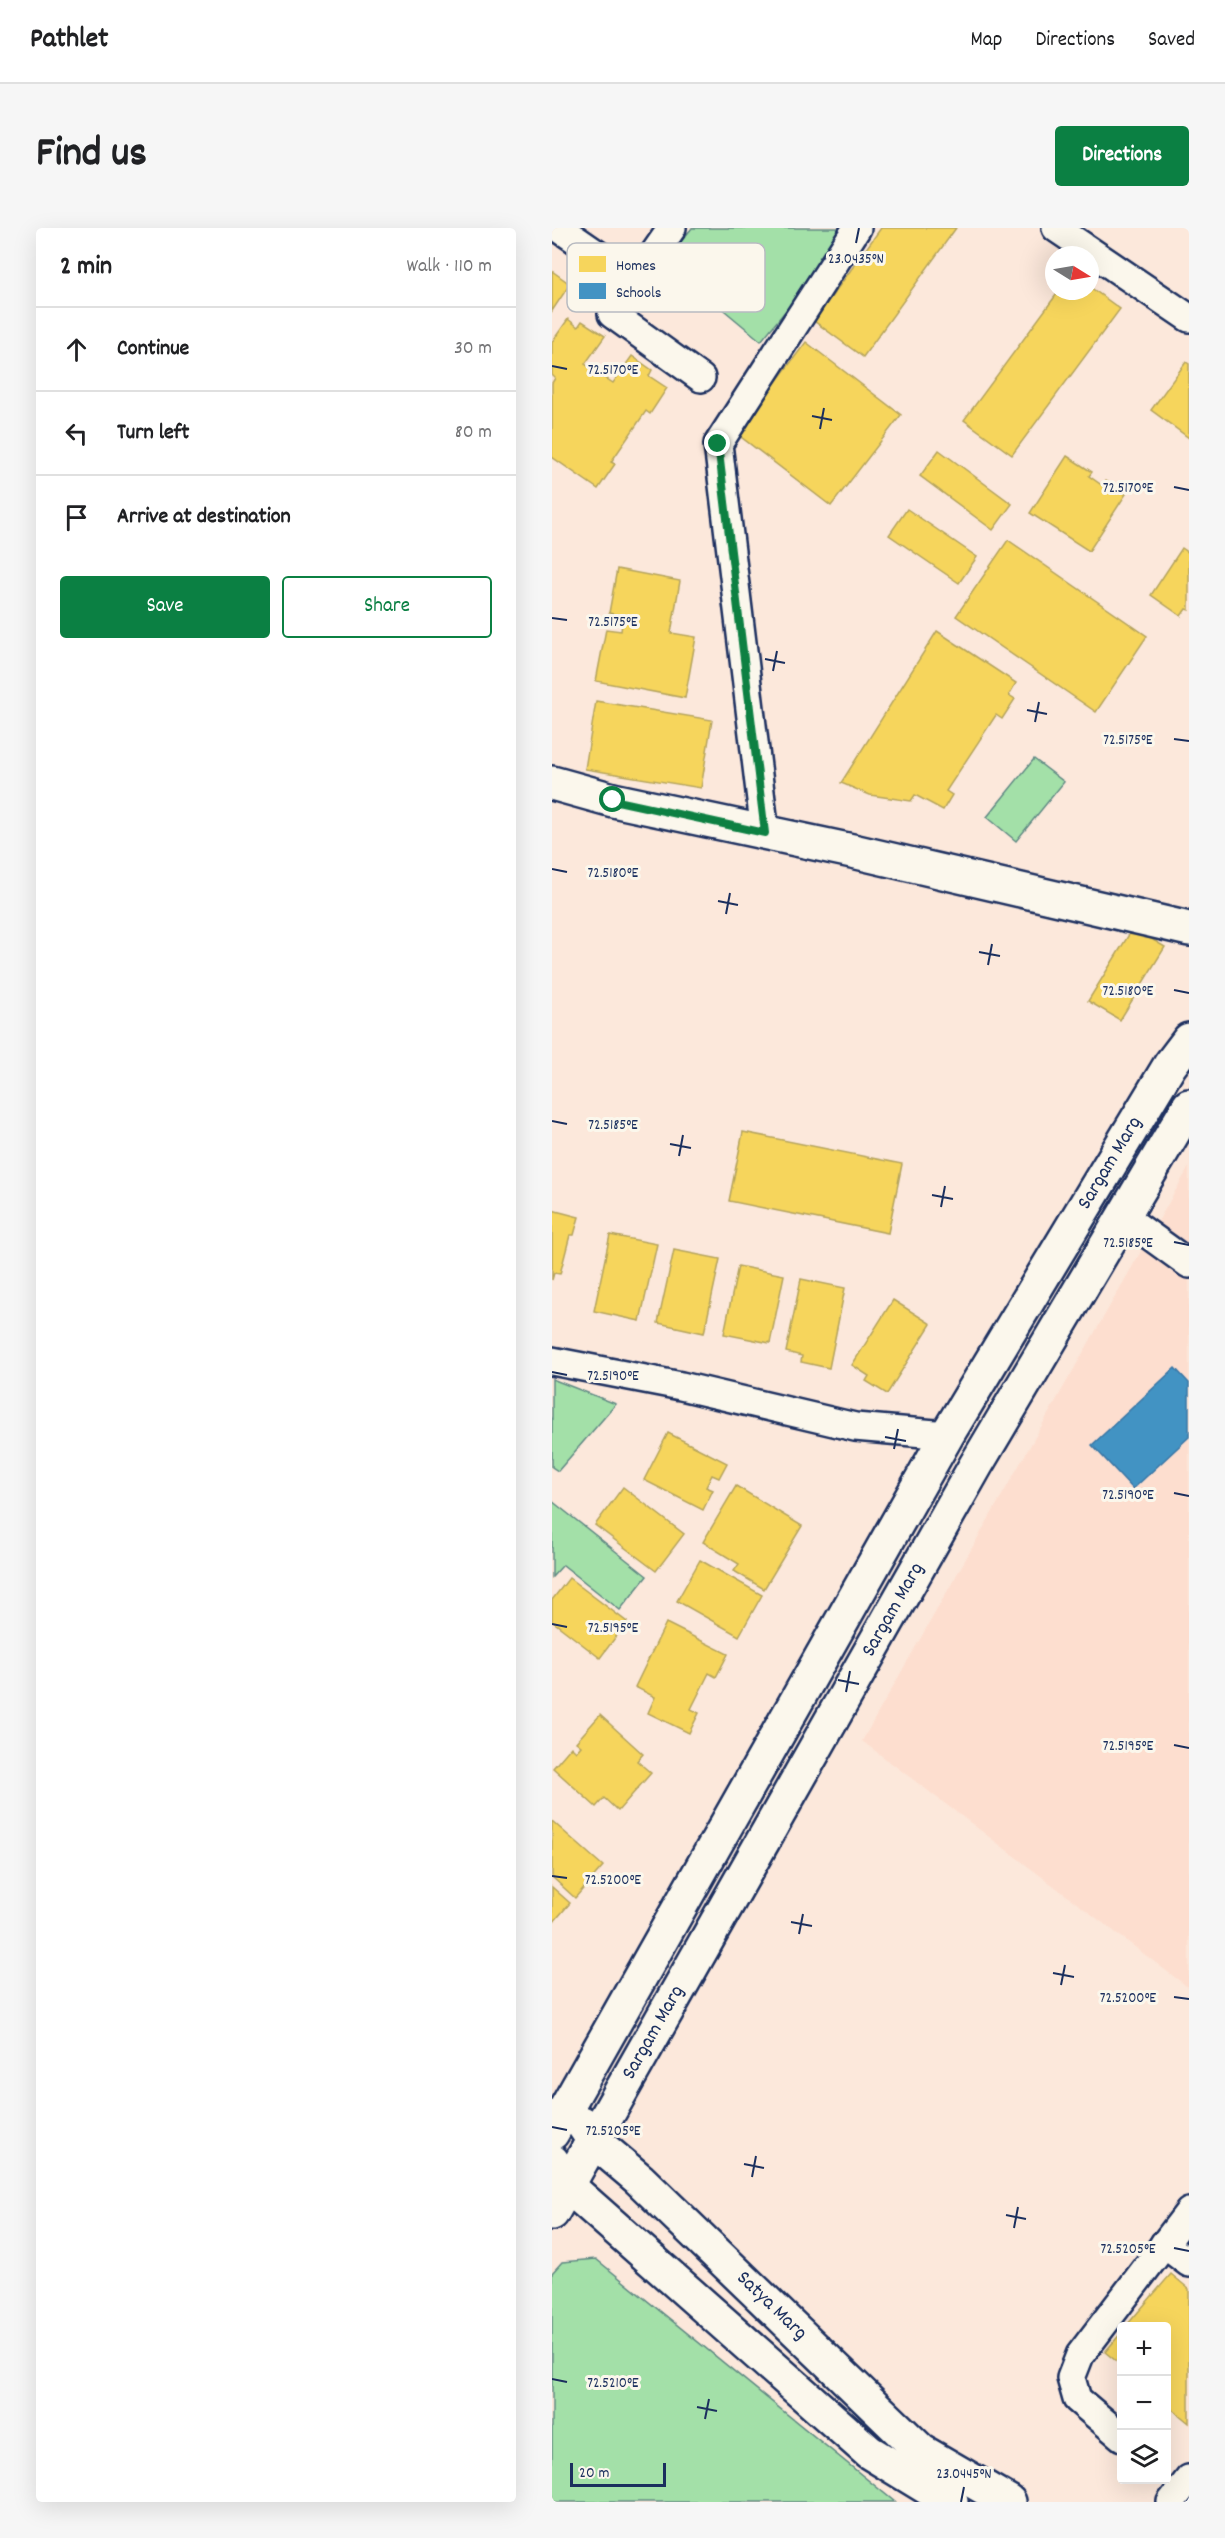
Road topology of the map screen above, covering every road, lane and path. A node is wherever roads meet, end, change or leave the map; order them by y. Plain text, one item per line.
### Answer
1 (559, 228) edge
2 (672, 228) edge
3 (857, 228) edge
4 (1056, 228) edge
5 (581, 243) edge
6 (662, 243) edge
7 (613, 312) edge
8 (1189, 318) edge
9 (700, 378) dead end
10 (552, 783) edge
11 (765, 833) junction
12 (1189, 929) edge
13 (1189, 1040) edge
14 (1189, 1106) edge
15 (1124, 1217) junction
16 (1189, 1264) edge
17 (552, 1361) edge
18 (947, 1435) junction
19 (561, 2095) edge
20 (552, 2133) edge
21 (594, 2141) junction
22 (557, 2187) edge
23 (1189, 2212) edge
24 (1164, 2244) junction
25 (1189, 2263) edge
26 (1117, 2433) edge
27 (951, 2502) edge
28 (1009, 2502) edge

1 - 5 street
2 - 6 street
3 - 11 street
4 - 8 street
7 - 9 street
10 - 11 main road
11 - 12 main road
13 - 18 main road, Sargam Marg
14 - 15 main road, Sargam Marg
15 - 16 street
15 - 21 main road, Sargam Marg
17 - 18 street
18 - 19 main road, Sargam Marg
19 - 20 main road, Sargam Marg
19 - 21 main road, Satya Marg
21 - 22 main road, Sargam Marg
21 - 28 main road, Satya Marg
22 - 27 main road, Satya Marg
23 - 24 street
24 - 25 street
24 - 26 street

